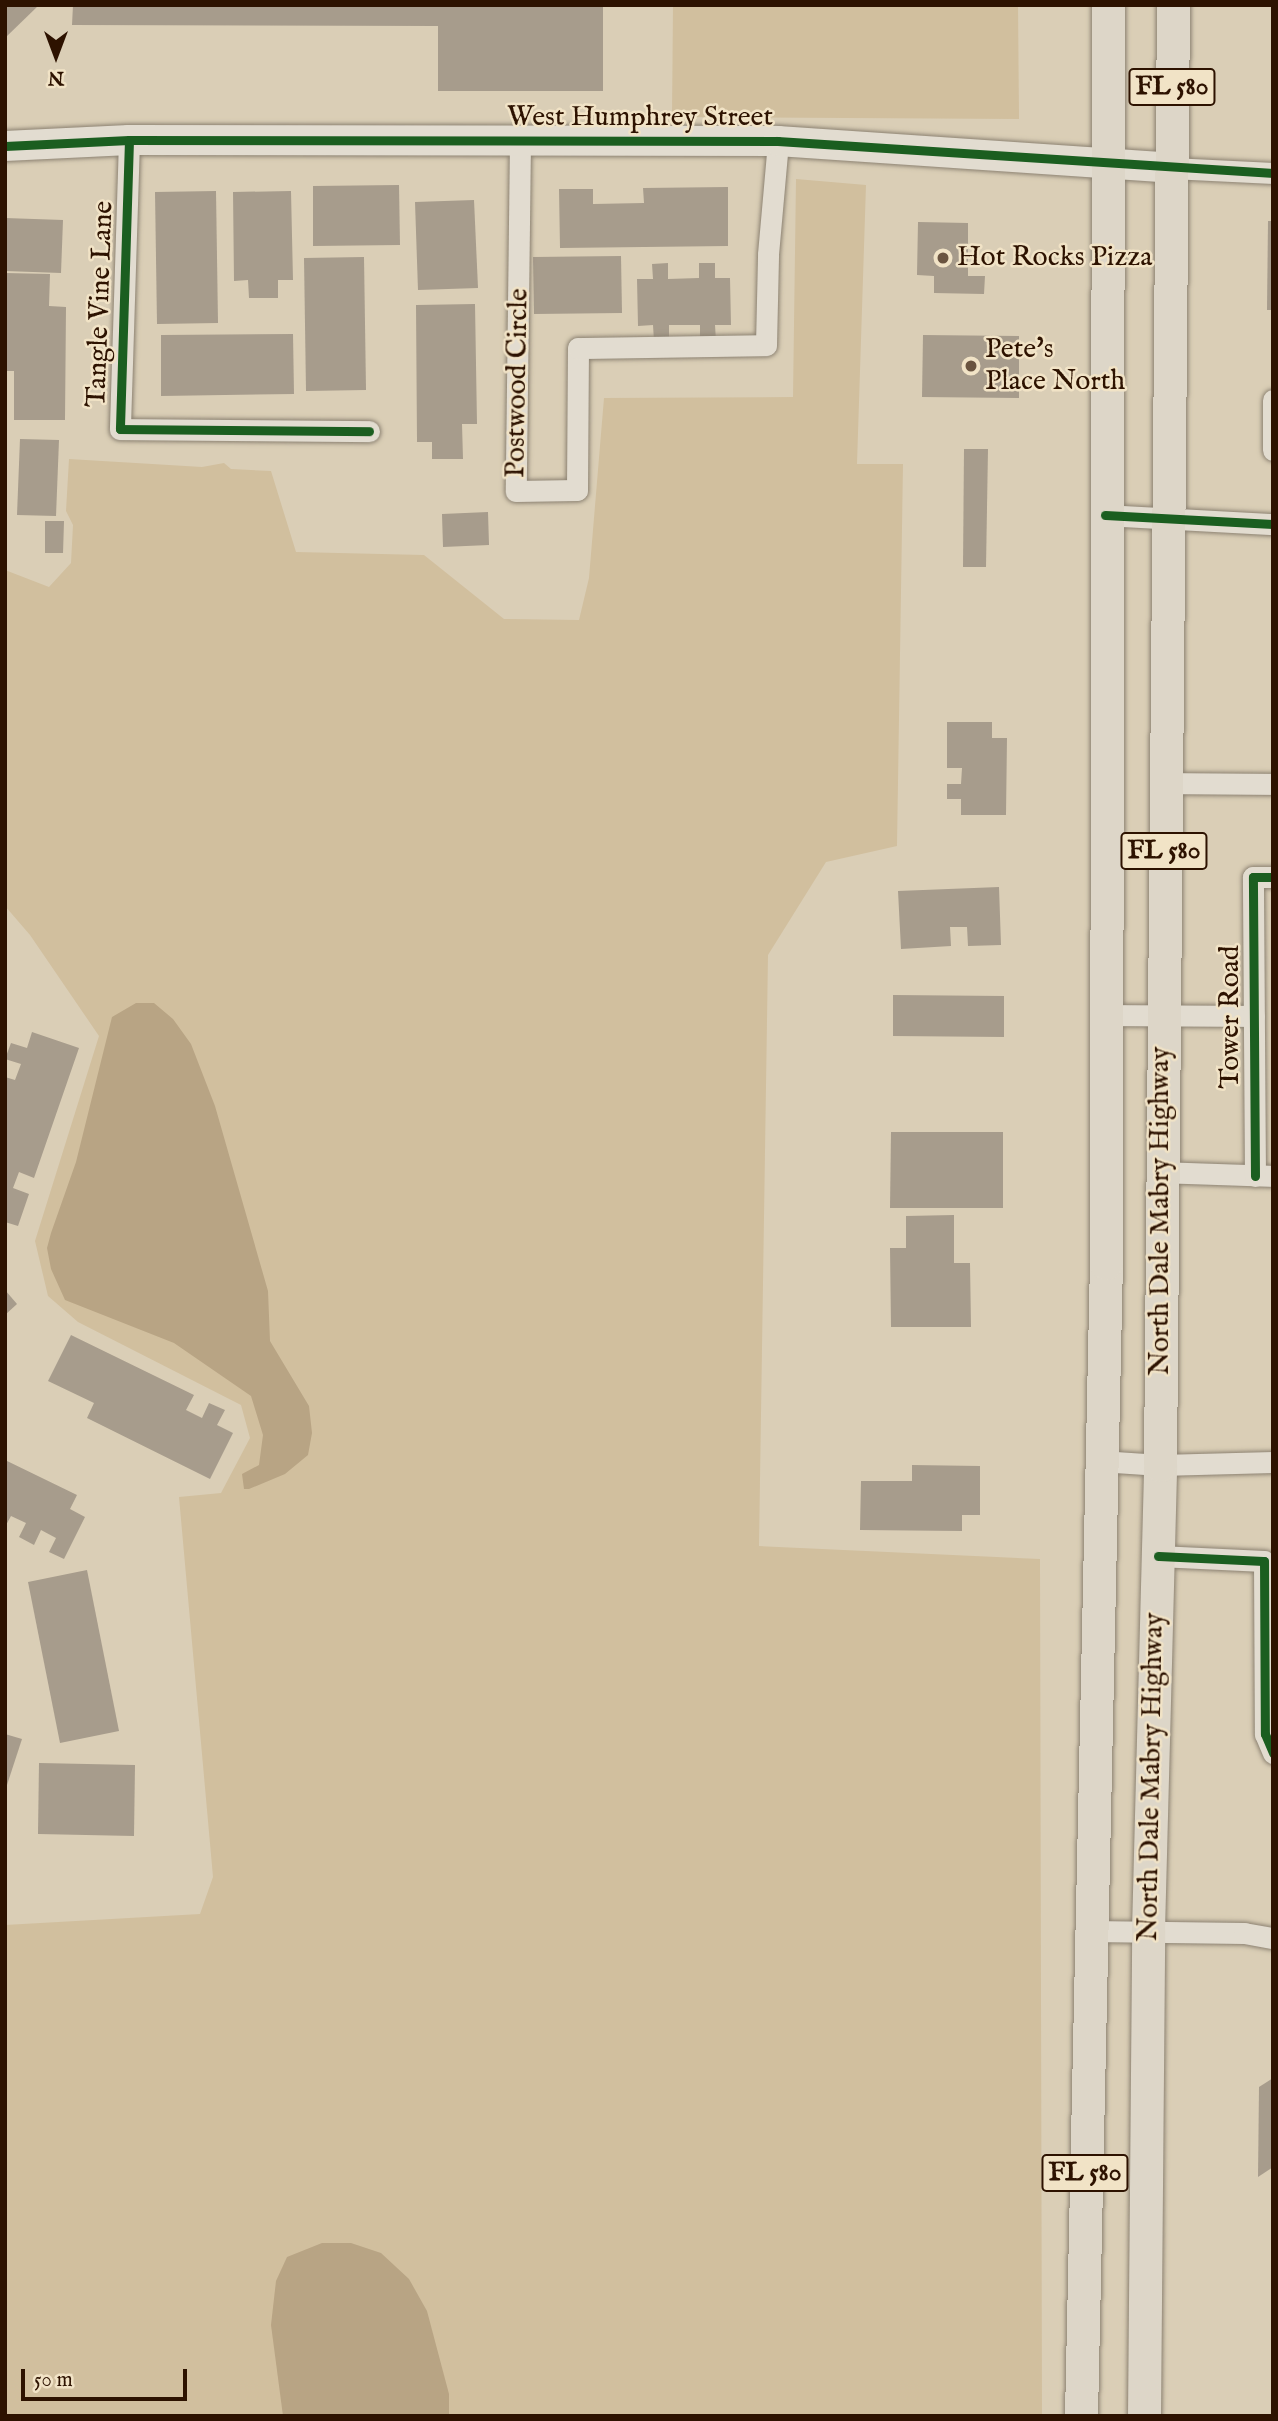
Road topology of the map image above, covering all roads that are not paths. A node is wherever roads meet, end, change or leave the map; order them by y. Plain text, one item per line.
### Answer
1 (1108, 5) edge
2 (1173, 5) edge
3 (129, 140) junction
4 (520, 141) junction
5 (778, 141) junction
6 (5, 146) edge
7 (1107, 164) junction
8 (1171, 168) junction
9 (1273, 173) edge
10 (1273, 400) edge
11 (369, 431) dead end
12 (1273, 450) edge
13 (1105, 515) junction
14 (1169, 519) junction
15 (1273, 524) edge
16 (1164, 783) junction
17 (1273, 785) edge
18 (1273, 877) edge
19 (1106, 1015) junction
20 (1163, 1016) junction
21 (1254, 1016) junction
22 (1161, 1172) junction
23 (1264, 1176) edge
24 (1100, 1461) junction
25 (1273, 1462) edge
26 (1160, 1465) junction
27 (1158, 1556) junction
28 (1273, 1752) edge
29 (1148, 1930) junction
30 (1090, 1931) junction
31 (1273, 1938) edge
32 (1081, 2416) edge
33 (1144, 2416) edge

1 - 7 main road, North Dale Mabry Highway / FL 580
2 - 8 main road, North Dale Mabry Highway / FL 580
3 - 4 street, West Humphrey Street
3 - 6 street, West Humphrey Street
3 - 11 street, Tangle Vine Lane
4 - 5 street, West Humphrey Street
4 - 5 street, Postwood Circle
5 - 7 street, West Humphrey Street
7 - 8 street, West Humphrey Street
7 - 13 main road, North Dale Mabry Highway / FL 580
8 - 9 street, West Humphrey Street
8 - 14 main road, North Dale Mabry Highway / FL 580
10 - 12 street
13 - 14 street
13 - 19 main road, North Dale Mabry Highway / FL 580
14 - 15 street
14 - 16 main road, North Dale Mabry Highway / FL 580
16 - 17 street
16 - 20 main road, North Dale Mabry Highway / FL 580
18 - 21 street, Tower Road
19 - 20 street
19 - 24 main road, North Dale Mabry Highway / FL 580
20 - 21 street
20 - 22 main road, North Dale Mabry Highway / FL 580
21 - 23 street, Tower Road
22 - 23 street
22 - 26 main road, North Dale Mabry Highway / FL 580
24 - 26 street
24 - 30 main road, North Dale Mabry Highway / FL 580
25 - 26 street
26 - 27 main road, North Dale Mabry Highway / FL 580
27 - 28 street
27 - 29 main road, North Dale Mabry Highway / FL 580
29 - 30 street
29 - 31 street
29 - 33 main road, North Dale Mabry Highway / FL 580
30 - 32 main road, North Dale Mabry Highway / FL 580

